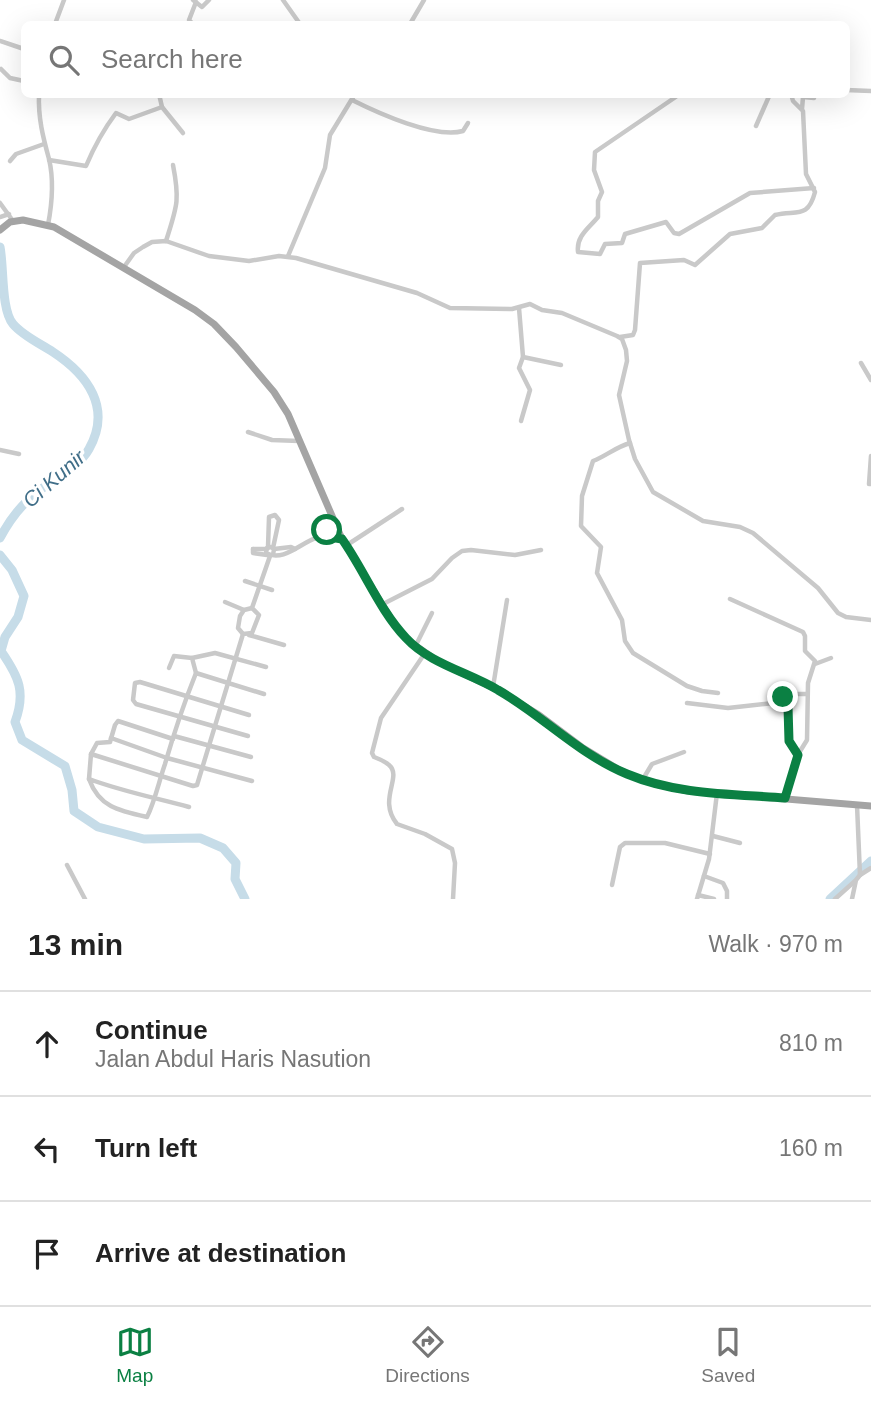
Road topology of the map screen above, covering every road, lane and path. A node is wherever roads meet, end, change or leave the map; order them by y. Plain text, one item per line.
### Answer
1 (64, 0) edge
2 (209, 0) edge
3 (283, 0) edge
4 (424, 0) edge
5 (195, 1) edge
6 (56, 21) edge
7 (190, 21) edge
8 (298, 21) edge
9 (412, 21) edge
10 (0, 41) edge
11 (21, 48) edge
12 (1, 69) edge
13 (21, 80) edge
14 (850, 90) edge
15 (871, 91) edge
16 (39, 98) edge
17 (160, 98) edge
18 (352, 98) edge
19 (355, 98) edge
20 (674, 98) edge
21 (768, 98) edge
22 (792, 98) edge
23 (803, 98) edge
24 (162, 107) junction
25 (802, 109) junction
26 (468, 123) dead end
27 (756, 126) dead end
28 (183, 133) dead end
29 (44, 144) junction
30 (49, 160) junction
31 (10, 161) dead end
32 (173, 165) dead end
33 (814, 188) junction
34 (0, 202) edge
35 (0, 217) edge
36 (11, 220) junction
37 (48, 225) junction
38 (0, 230) edge
39 (166, 241) junction
40 (288, 257) junction
41 (124, 267) junction
42 (519, 308) junction
43 (619, 337) junction
44 (523, 357) junction
45 (861, 363) dead end
46 (561, 365) dead end
47 (871, 380) edge
48 (521, 421) dead end
49 (248, 432) dead end
50 (300, 441) junction
51 (630, 443) junction
52 (0, 450) edge
53 (19, 454) dead end
54 (871, 456) edge
55 (871, 484) edge
56 (402, 509) dead end
57 (334, 521) junction
58 (324, 536) junction
59 (345, 542) junction
60 (541, 550) dead end
61 (270, 551) junction
62 (245, 581) dead end
63 (260, 586) junction
64 (272, 590) dead end
65 (730, 599) dead end
66 (507, 600) dead end
67 (225, 602) dead end
68 (383, 604) junction
69 (252, 608) junction
70 (244, 610) junction
71 (432, 613) dead end
72 (871, 620) edge
73 (246, 634) junction
74 (284, 645) dead end
75 (416, 645) junction
76 (425, 653) junction
77 (236, 657) junction
78 (192, 658) junction
79 (831, 659) dead end
80 (815, 664) junction
81 (169, 667) dead end
82 (266, 667) dead end
83 (196, 673) junction
84 (228, 682) junction
85 (493, 687) junction
86 (718, 693) dead end
87 (264, 694) dead end
88 (807, 694) junction
89 (187, 697) junction
90 (783, 702) junction
91 (687, 703) dead end
92 (221, 707) junction
93 (249, 715) dead end
94 (180, 718) junction
95 (215, 727) junction
96 (248, 736) dead end
97 (173, 737) junction
98 (111, 738) junction
99 (209, 745) junction
100 (684, 752) dead end
101 (92, 754) junction
102 (798, 755) junction
103 (251, 757) dead end
104 (167, 758) junction
105 (202, 770) junction
106 (161, 776) junction
107 (89, 779) junction
108 (643, 779) junction
109 (252, 781) dead end
110 (717, 792) junction
111 (154, 797) junction
112 (785, 798) junction
113 (857, 805) junction
114 (871, 806) edge
115 (189, 807) dead end
116 (713, 836) junction
117 (740, 843) dead end
118 (710, 853) junction
119 (67, 865) dead end
120 (871, 869) edge
121 (859, 872) junction
122 (704, 876) junction
123 (856, 880) junction
124 (612, 885) dead end
125 (697, 897) edge
126 (85, 899) edge
127 (453, 899) edge
128 (714, 899) edge
129 (727, 899) edge
130 (835, 899) edge
131 (852, 899) edge

1 - 6 street
2 - 5 street
3 - 8 street
4 - 9 street
5 - 7 street
10 - 11 street
12 - 13 street
14 - 15 street
16 - 29 street
17 - 24 street
18 - 40 street
19 - 26 street
20 - 33 street
21 - 27 street
22 - 25 street
23 - 25 street
24 - 28 street
24 - 30 street
25 - 33 street
29 - 30 street
29 - 31 street
30 - 37 street
32 - 39 street
33 - 43 street
34 - 36 street
35 - 36 street
36 - 37 main road
36 - 38 main road
37 - 41 main road
39 - 40 street
39 - 41 street
40 - 42 street
41 - 50 main road
42 - 43 street
42 - 44 street
43 - 51 street
44 - 46 street
44 - 48 street
45 - 47 street
49 - 50 street
50 - 57 main road
51 - 72 street
51 - 86 street
52 - 53 street
54 - 55 street
56 - 59 street
57 - 58 street
57 - 59 main road
58 - 59 street
58 - 61 street
59 - 68 main road
60 - 68 street
61 - 61 street
61 - 63 street
62 - 63 street
63 - 64 street
63 - 69 street
65 - 80 street
66 - 85 street
67 - 70 street
68 - 75 main road
69 - 70 street
69 - 73 street
70 - 73 street
71 - 75 street
73 - 74 street
73 - 77 street
75 - 76 main road
76 - 85 main road
76 - 127 street
77 - 78 street
77 - 82 street
77 - 84 street
78 - 81 street
78 - 83 street
79 - 80 street
80 - 88 street
83 - 84 street
83 - 89 street
84 - 87 street
84 - 92 street
85 - 108 main road
88 - 90 street
88 - 102 street
89 - 92 street
89 - 94 street
89 - 94 street
90 - 91 street
90 - 102 street
92 - 93 street
92 - 95 street
94 - 95 street
94 - 97 street
95 - 96 street
95 - 99 street
97 - 98 street
97 - 99 street
97 - 104 street
98 - 101 street
98 - 104 street
99 - 103 street
99 - 105 street
100 - 108 street
101 - 106 street
101 - 107 street
102 - 112 street
104 - 105 street
104 - 106 street
105 - 106 street
105 - 109 street
106 - 111 street
107 - 111 street
107 - 111 street
108 - 110 main road
110 - 112 main road
110 - 116 street
111 - 115 street
112 - 113 main road
113 - 114 main road
113 - 121 street
116 - 117 street
116 - 118 street
118 - 122 street
118 - 124 street
119 - 126 street
120 - 121 street
121 - 123 street
122 - 125 street
122 - 129 street
123 - 130 street
123 - 131 street
125 - 128 street

